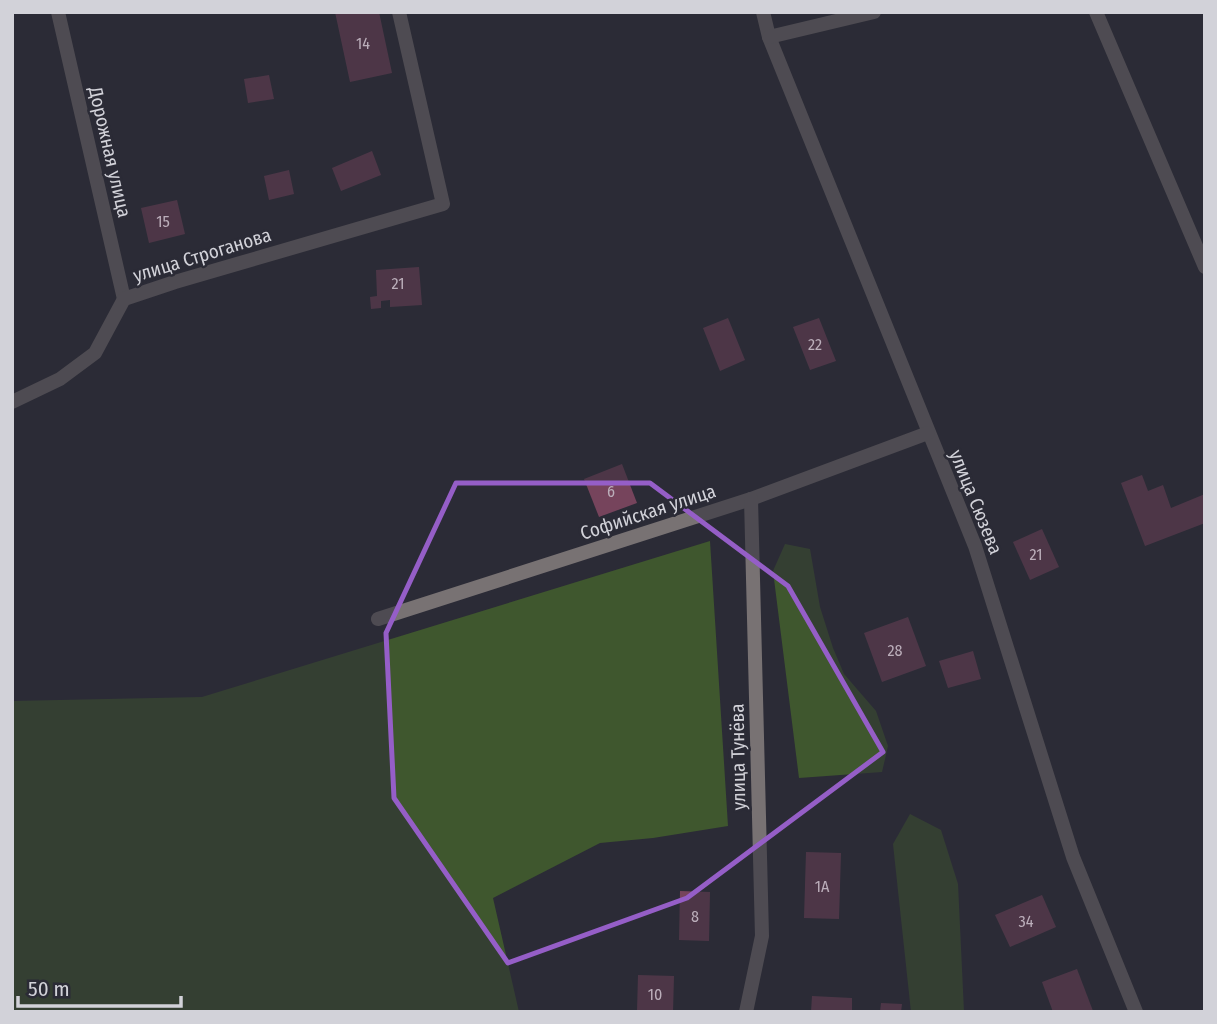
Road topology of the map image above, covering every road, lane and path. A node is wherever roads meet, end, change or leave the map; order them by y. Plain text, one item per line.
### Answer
1 (58, 12) edge
2 (399, 12) edge
3 (763, 12) edge
4 (874, 12) edge
5 (1096, 12) edge
6 (769, 37) junction
7 (1205, 267) edge
8 (124, 299) junction
9 (12, 402) edge
10 (928, 433) junction
11 (751, 499) junction
12 (378, 619) dead end
13 (746, 1012) edge
14 (1136, 1012) edge

1 - 8 street, Дорожная улица
2 - 8 street, улица Строганова
3 - 6 street, улица Сюзева
4 - 6 street
5 - 7 street
6 - 10 street, улица Сюзева
8 - 9 street, улица Строганова
10 - 11 street, Софийская улица
10 - 14 street, улица Сюзева
11 - 12 street, Софийская улица
11 - 13 street, улица Тунёва

